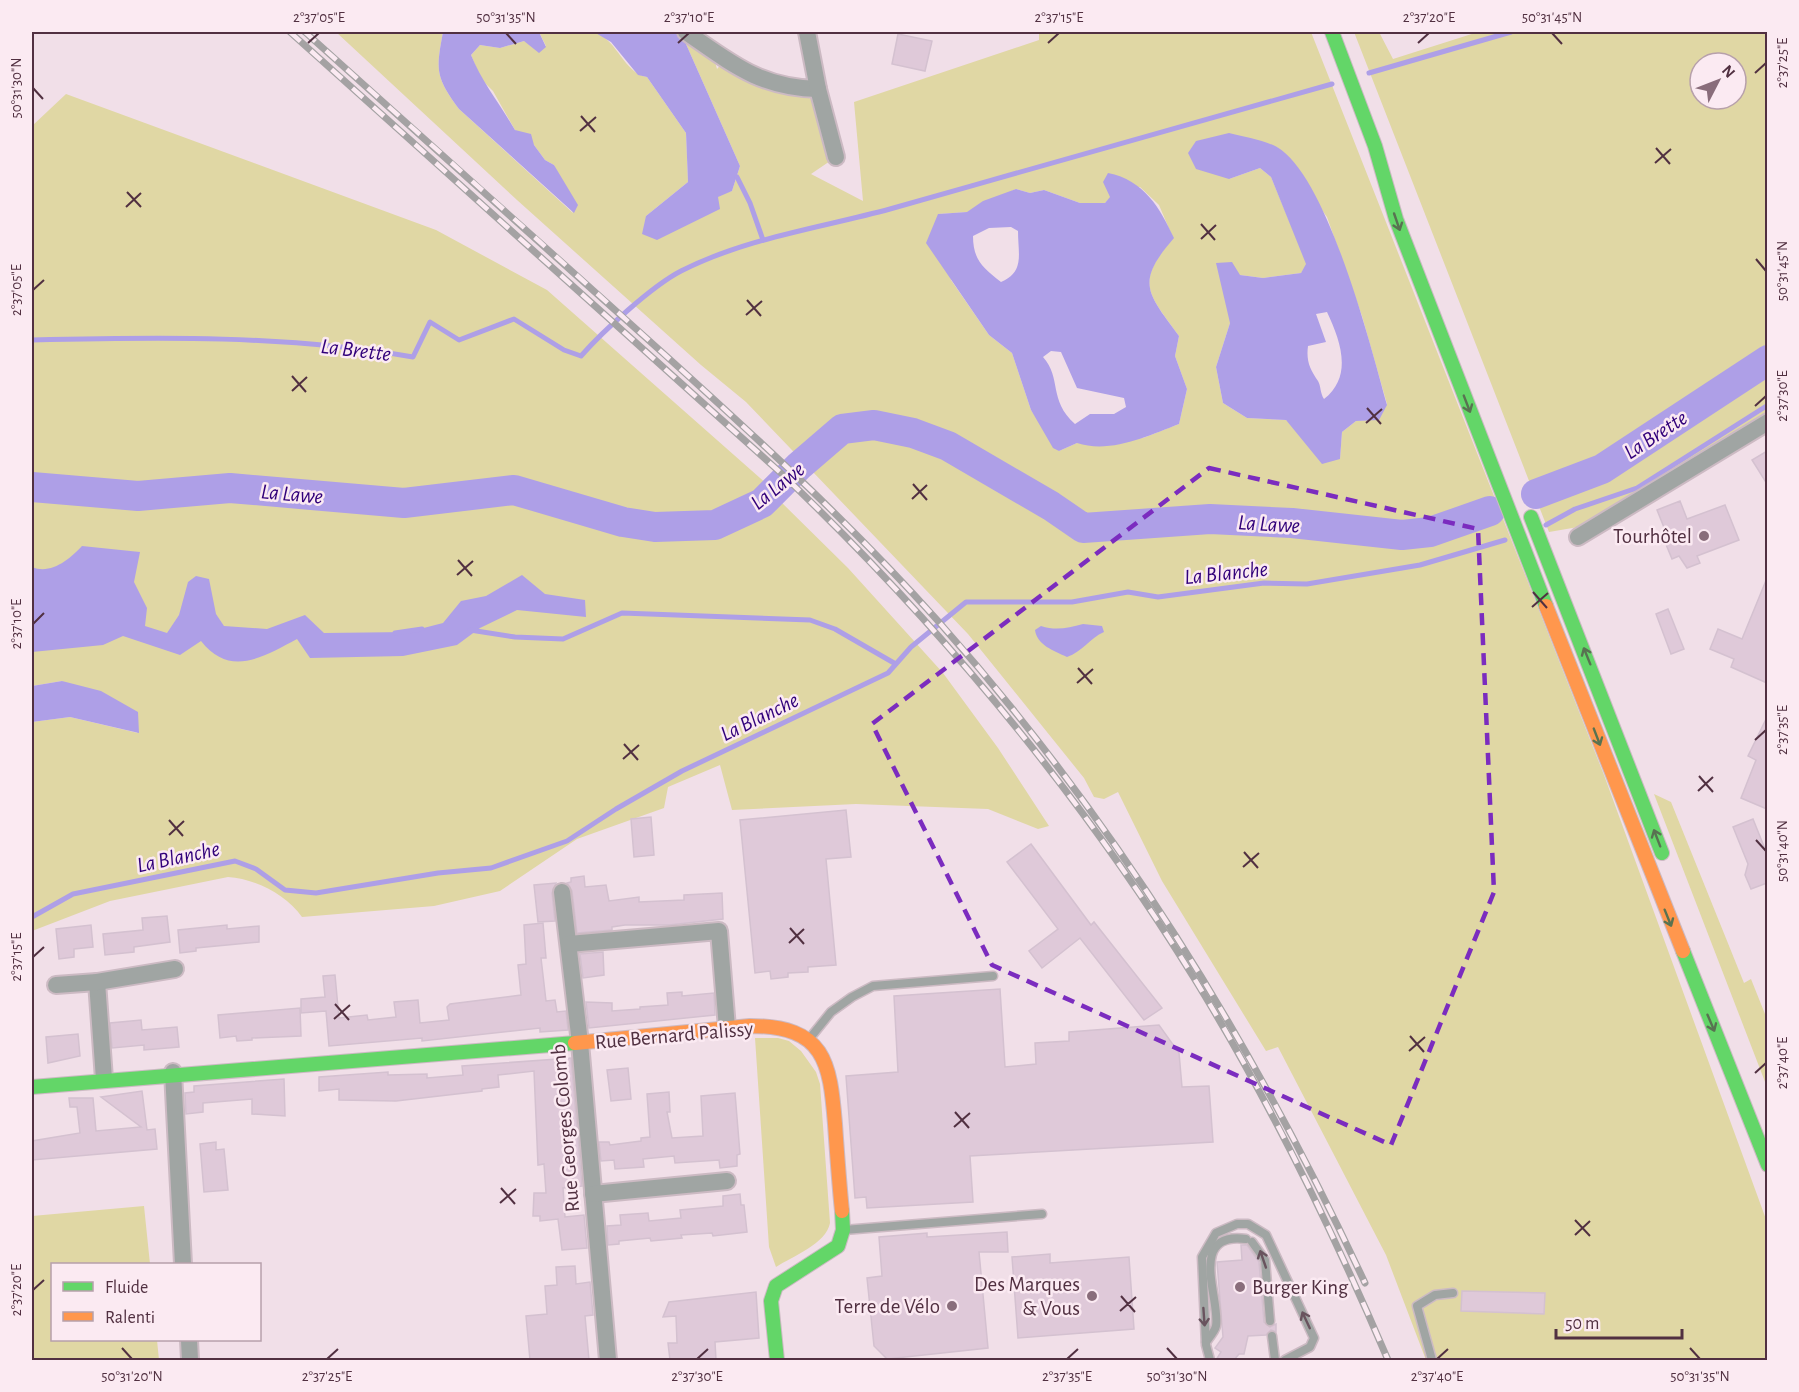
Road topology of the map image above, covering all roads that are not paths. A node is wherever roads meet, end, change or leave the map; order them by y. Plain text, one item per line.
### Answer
1 (686, 32) edge
2 (807, 32) edge
3 (1332, 32) edge
4 (818, 89) junction
5 (1375, 146) junction
6 (836, 158) dead end
7 (1443, 300) dead end
8 (1767, 422) edge
9 (1525, 504) dead end
10 (1578, 537) dead end
11 (1669, 872) dead end
12 (562, 892) dead end
13 (569, 944) junction
14 (175, 969) dead end
15 (993, 976) dead end
16 (96, 982) junction
17 (56, 985) dead end
18 (727, 1028) junction
19 (1733, 1039) dead end
20 (809, 1040) junction
21 (580, 1042) junction
22 (173, 1072) junction
23 (104, 1079) junction
24 (32, 1087) edge
25 (1767, 1128) edge
26 (1767, 1165) edge
27 (727, 1181) dead end
28 (593, 1194) junction
29 (1042, 1214) dead end
30 (843, 1230) junction
31 (183, 1263) edge
32 (1453, 1293) dead end
33 (1270, 1321) dead end
34 (1272, 1336) dead end
35 (189, 1341) edge
36 (1206, 1342) junction
37 (190, 1360) edge
38 (608, 1360) edge
39 (777, 1360) edge
40 (1210, 1360) edge
41 (1275, 1360) edge
42 (1285, 1360) edge
43 (1432, 1360) edge

1 - 4 street
2 - 4 street
3 - 5 main road
4 - 6 street
5 - 7 main road
5 -> 26 main road
8 - 10 street
11 -> 9 main road
12 - 13 street, Rue Georges Colomb
13 - 18 street
13 - 21 street, Rue Georges Colomb
14 - 16 street
15 - 20 lane
16 - 17 street
16 - 23 street
18 - 20 main road, Rue Bernard Palissy
18 - 21 main road, Rue Bernard Palissy
19 - 25 main road
20 - 30 main road
21 - 22 main road, Rue Bernard Palissy
21 - 28 street, Rue Georges Colomb
22 - 23 main road, Rue Bernard Palissy
22 - 31 street
23 - 24 main road, Rue Bernard Palissy
27 - 28 street
28 - 38 street, Rue Georges Colomb
29 - 30 lane
30 - 39 main road
32 - 43 lane
33 -> 36 lane
34 - 41 lane
35 - 37 street
36 - 40 lane
42 -> 36 lane

